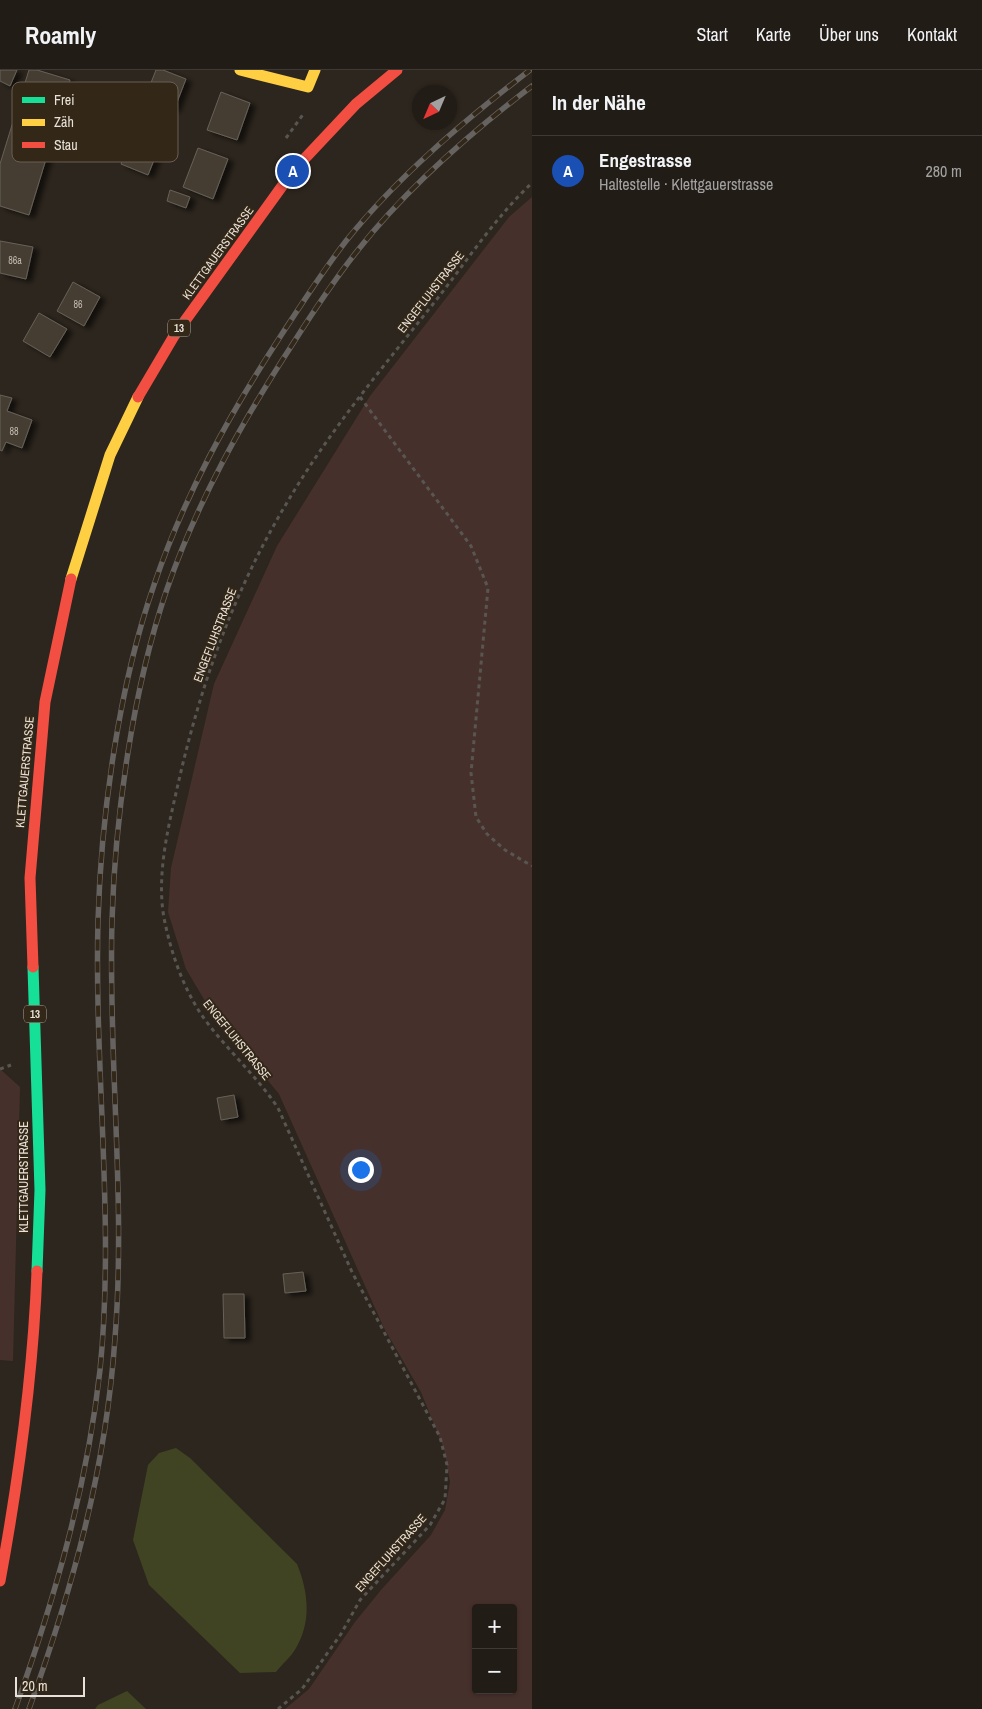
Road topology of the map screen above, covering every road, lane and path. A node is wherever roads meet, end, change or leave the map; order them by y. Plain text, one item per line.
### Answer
1 (240, 70) edge
2 (315, 70) edge
3 (397, 70) edge
4 (532, 183) edge
5 (360, 396) junction
6 (532, 866) edge
7 (0, 1581) edge
8 (278, 1709) edge

1 - 2 main road
3 - 7 main road, KLETTGAUERSTRASSE / 13
4 - 5 path, ENGEFLUHSTRASSE
5 - 6 path
5 - 8 path, ENGEFLUHSTRASSE

